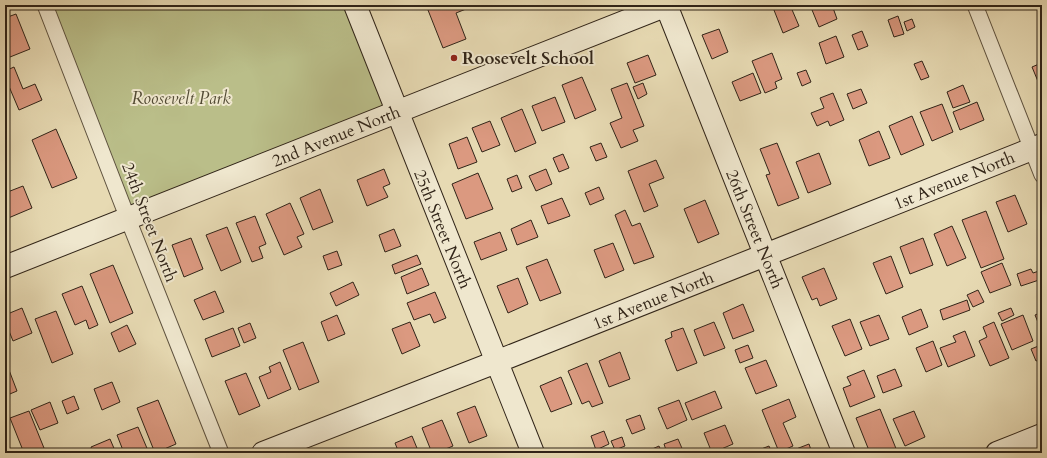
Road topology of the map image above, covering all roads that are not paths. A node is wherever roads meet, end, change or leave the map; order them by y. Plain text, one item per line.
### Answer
1 (45, 5) edge
2 (355, 5) edge
3 (666, 5) edge
4 (975, 5) edge
5 (396, 111) junction
6 (1037, 147) edge
7 (1042, 175) edge
8 (128, 219) junction
9 (766, 255) junction
10 (5, 267) edge
11 (496, 362) junction
12 (1042, 435) edge
13 (221, 453) edge
14 (263, 453) edge
15 (533, 453) edge
16 (844, 453) edge
17 (996, 453) edge

1 - 8 street, 24th Street North
2 - 5 main road, 25th Street North
3 - 5 main road, 2nd Avenue North
3 - 9 main road, 26th Street North
4 - 6 street
5 - 8 main road, 2nd Avenue North
5 - 11 main road, 25th Street North
6 - 7 street
6 - 9 main road, 1st Avenue North
8 - 10 main road, 2nd Avenue North
8 - 13 street, 24th Street North
9 - 11 main road, 1st Avenue North
9 - 16 main road, 26th Street North
11 - 14 main road, 1st Avenue North
11 - 15 main road, 25th Street North
12 - 17 main road

